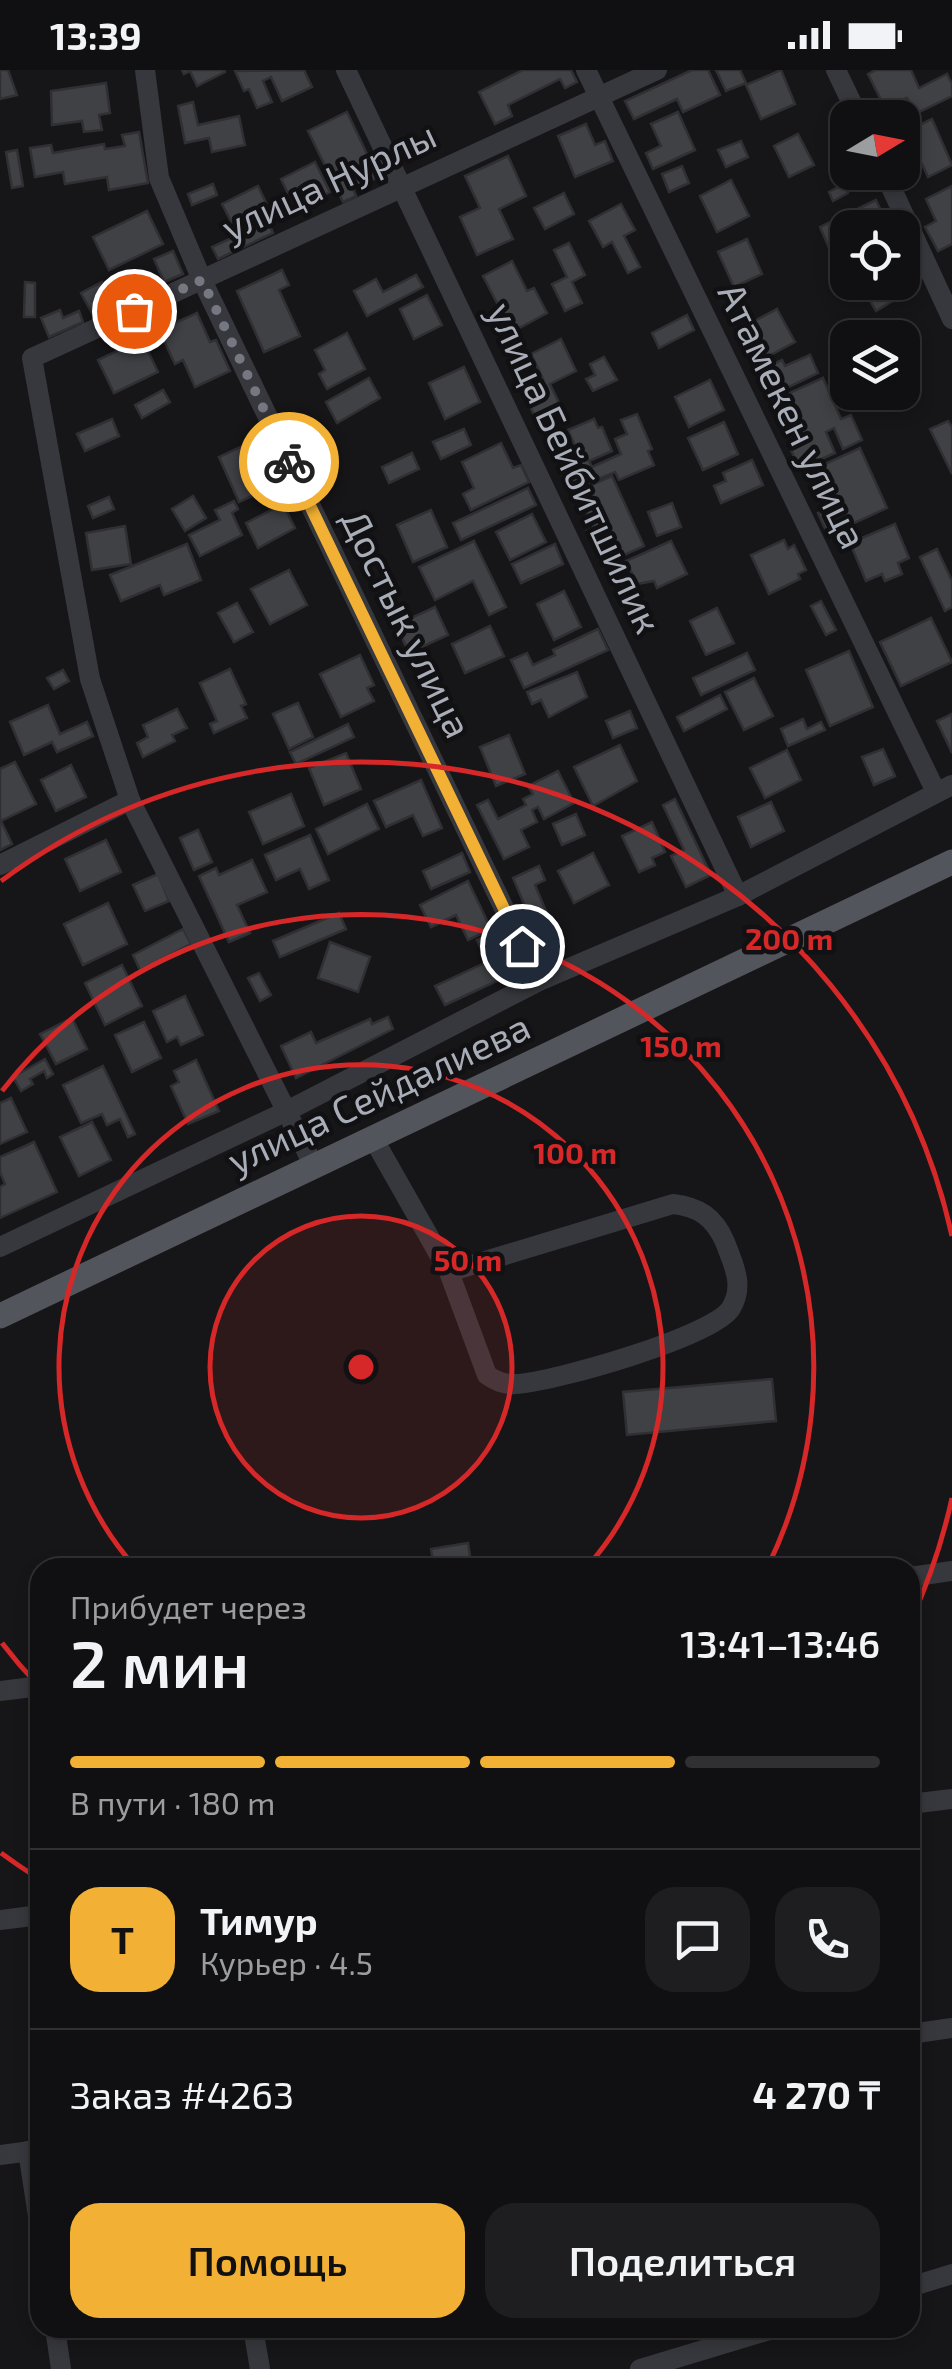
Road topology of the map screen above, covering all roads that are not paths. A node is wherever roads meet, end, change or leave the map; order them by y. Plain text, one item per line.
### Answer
1 (145, 70) edge
2 (346, 70) edge
3 (586, 70) edge
4 (656, 70) edge
5 (836, 70) edge
6 (598, 97) junction
7 (850, 100) edge
8 (402, 184) junction
9 (892, 190) edge
10 (202, 280) junction
11 (952, 319) edge
12 (944, 788) edge
13 (130, 800) junction
14 (952, 862) edge
15 (0, 865) edge
16 (738, 896) junction
17 (539, 980) junction
18 (286, 1111) junction
19 (373, 1138) junction
20 (314, 1166) junction
21 (0, 1247) edge
22 (449, 1272) junction
23 (0, 1316) edge
24 (952, 1572) edge
25 (920, 1576) edge
26 (30, 1687) edge
27 (0, 1691) edge
28 (952, 1799) edge
29 (920, 1803) edge
30 (30, 1916) edge
31 (0, 1920) edge
32 (952, 2028) edge
33 (920, 2033) edge
34 (30, 2151) edge
35 (0, 2155) edge
36 (952, 2274) edge
37 (920, 2283) edge
38 (56, 2338) edge
39 (255, 2338) edge
40 (743, 2338) edge
41 (61, 2369) edge
42 (260, 2369) edge
43 (640, 2369) edge

1 - 10 street, Достык улица
2 - 8 street, улица Бейбитшилик
3 - 6 street, Атамекен улица
4 - 6 street, улица Нурлы
5 - 7 street
6 - 8 street, улица Нурлы
6 - 12 street, Атамекен улица
8 - 10 street, улица Нурлы
8 - 16 street, улица Бейбитшилик
9 - 11 street
10 - 13 street, улица Нурлы
10 - 17 street, Достык улица
12 - 16 street
13 - 15 street
13 - 18 street
14 - 19 main road, улица Сейдалиева
16 - 17 street
17 - 18 street
18 - 20 street
18 - 21 street
19 - 20 main road, улица Сейдалиева
19 - 22 street
20 - 23 main road, улица Сейдалиева
22 - 22 street
24 - 25 street
26 - 27 street
28 - 29 street
30 - 31 street
32 - 33 street
34 - 35 street
36 - 37 street
38 - 41 street
39 - 42 street
40 - 43 street

